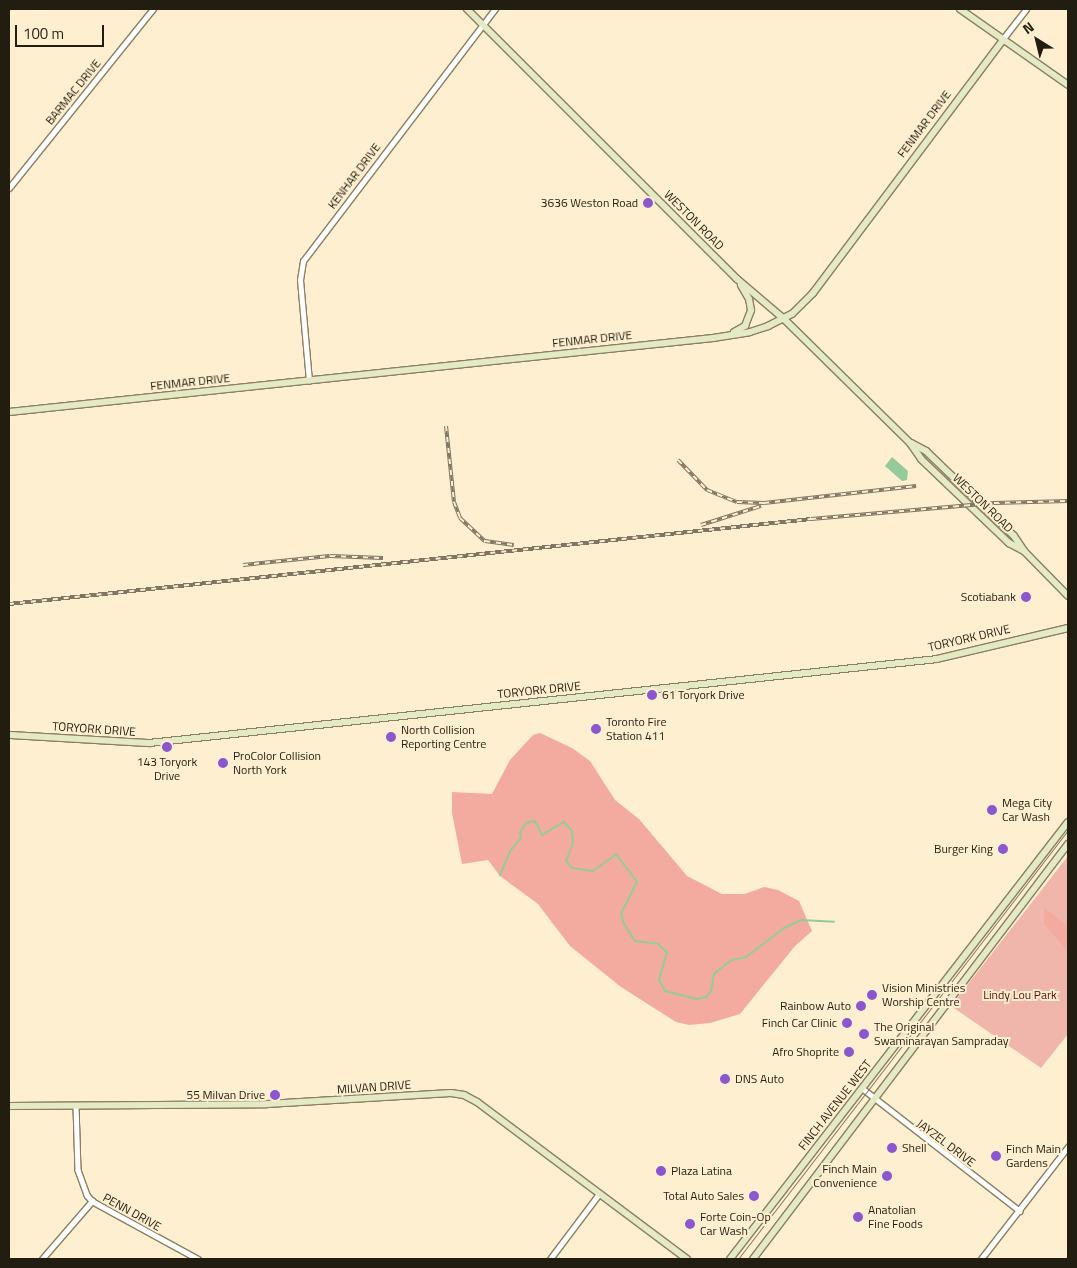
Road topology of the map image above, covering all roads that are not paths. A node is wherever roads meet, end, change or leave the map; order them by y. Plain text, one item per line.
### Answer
1 (153, 9) edge
2 (467, 9) edge
3 (495, 9) edge
4 (960, 9) edge
5 (1026, 9) edge
6 (483, 25) junction
7 (1002, 41) junction
8 (1068, 85) edge
9 (9, 188) edge
10 (736, 279) junction
11 (784, 319) junction
12 (728, 335) junction
13 (309, 381) junction
14 (9, 412) edge
15 (1068, 596) edge
16 (1068, 628) edge
17 (9, 735) edge
18 (1068, 822) edge
19 (1068, 844) edge
20 (862, 1088) junction
21 (873, 1099) junction
22 (9, 1106) edge
23 (76, 1106) junction
24 (1068, 1147) edge
25 (599, 1194) junction
26 (92, 1201) junction
27 (1020, 1211) junction
28 (42, 1259) edge
29 (198, 1259) edge
30 (550, 1259) edge
31 (686, 1259) edge
32 (730, 1259) edge
33 (753, 1259) edge
34 (980, 1259) edge

1 - 9 street, BARMAC DRIVE
2 - 6 street, WESTON ROAD
3 - 6 street, KENHAR DRIVE
4 - 7 street
5 - 7 street, FENMAR DRIVE
6 - 10 street, WESTON ROAD
6 - 13 street, KENHAR DRIVE
7 - 8 street
7 - 11 street, FENMAR DRIVE
10 - 11 street, WESTON ROAD
10 - 12 street
11 - 12 street, FENMAR DRIVE
11 - 15 street, WESTON ROAD
12 - 13 street, FENMAR DRIVE
13 - 14 street, FENMAR DRIVE
16 - 17 street, TORYORK DRIVE
18 - 20 street, FINCH AVENUE WEST
19 - 21 street
20 - 21 street, JAYZEL DRIVE
20 - 32 street, FINCH AVENUE WEST
21 - 27 street, JAYZEL DRIVE
21 - 33 street
22 - 23 street, MILVAN DRIVE
23 - 25 street, MILVAN DRIVE
23 - 26 street, PENN DRIVE
24 - 27 street
25 - 30 street
25 - 31 street, MILVAN DRIVE
26 - 28 street
26 - 29 street, PENN DRIVE
27 - 34 street

